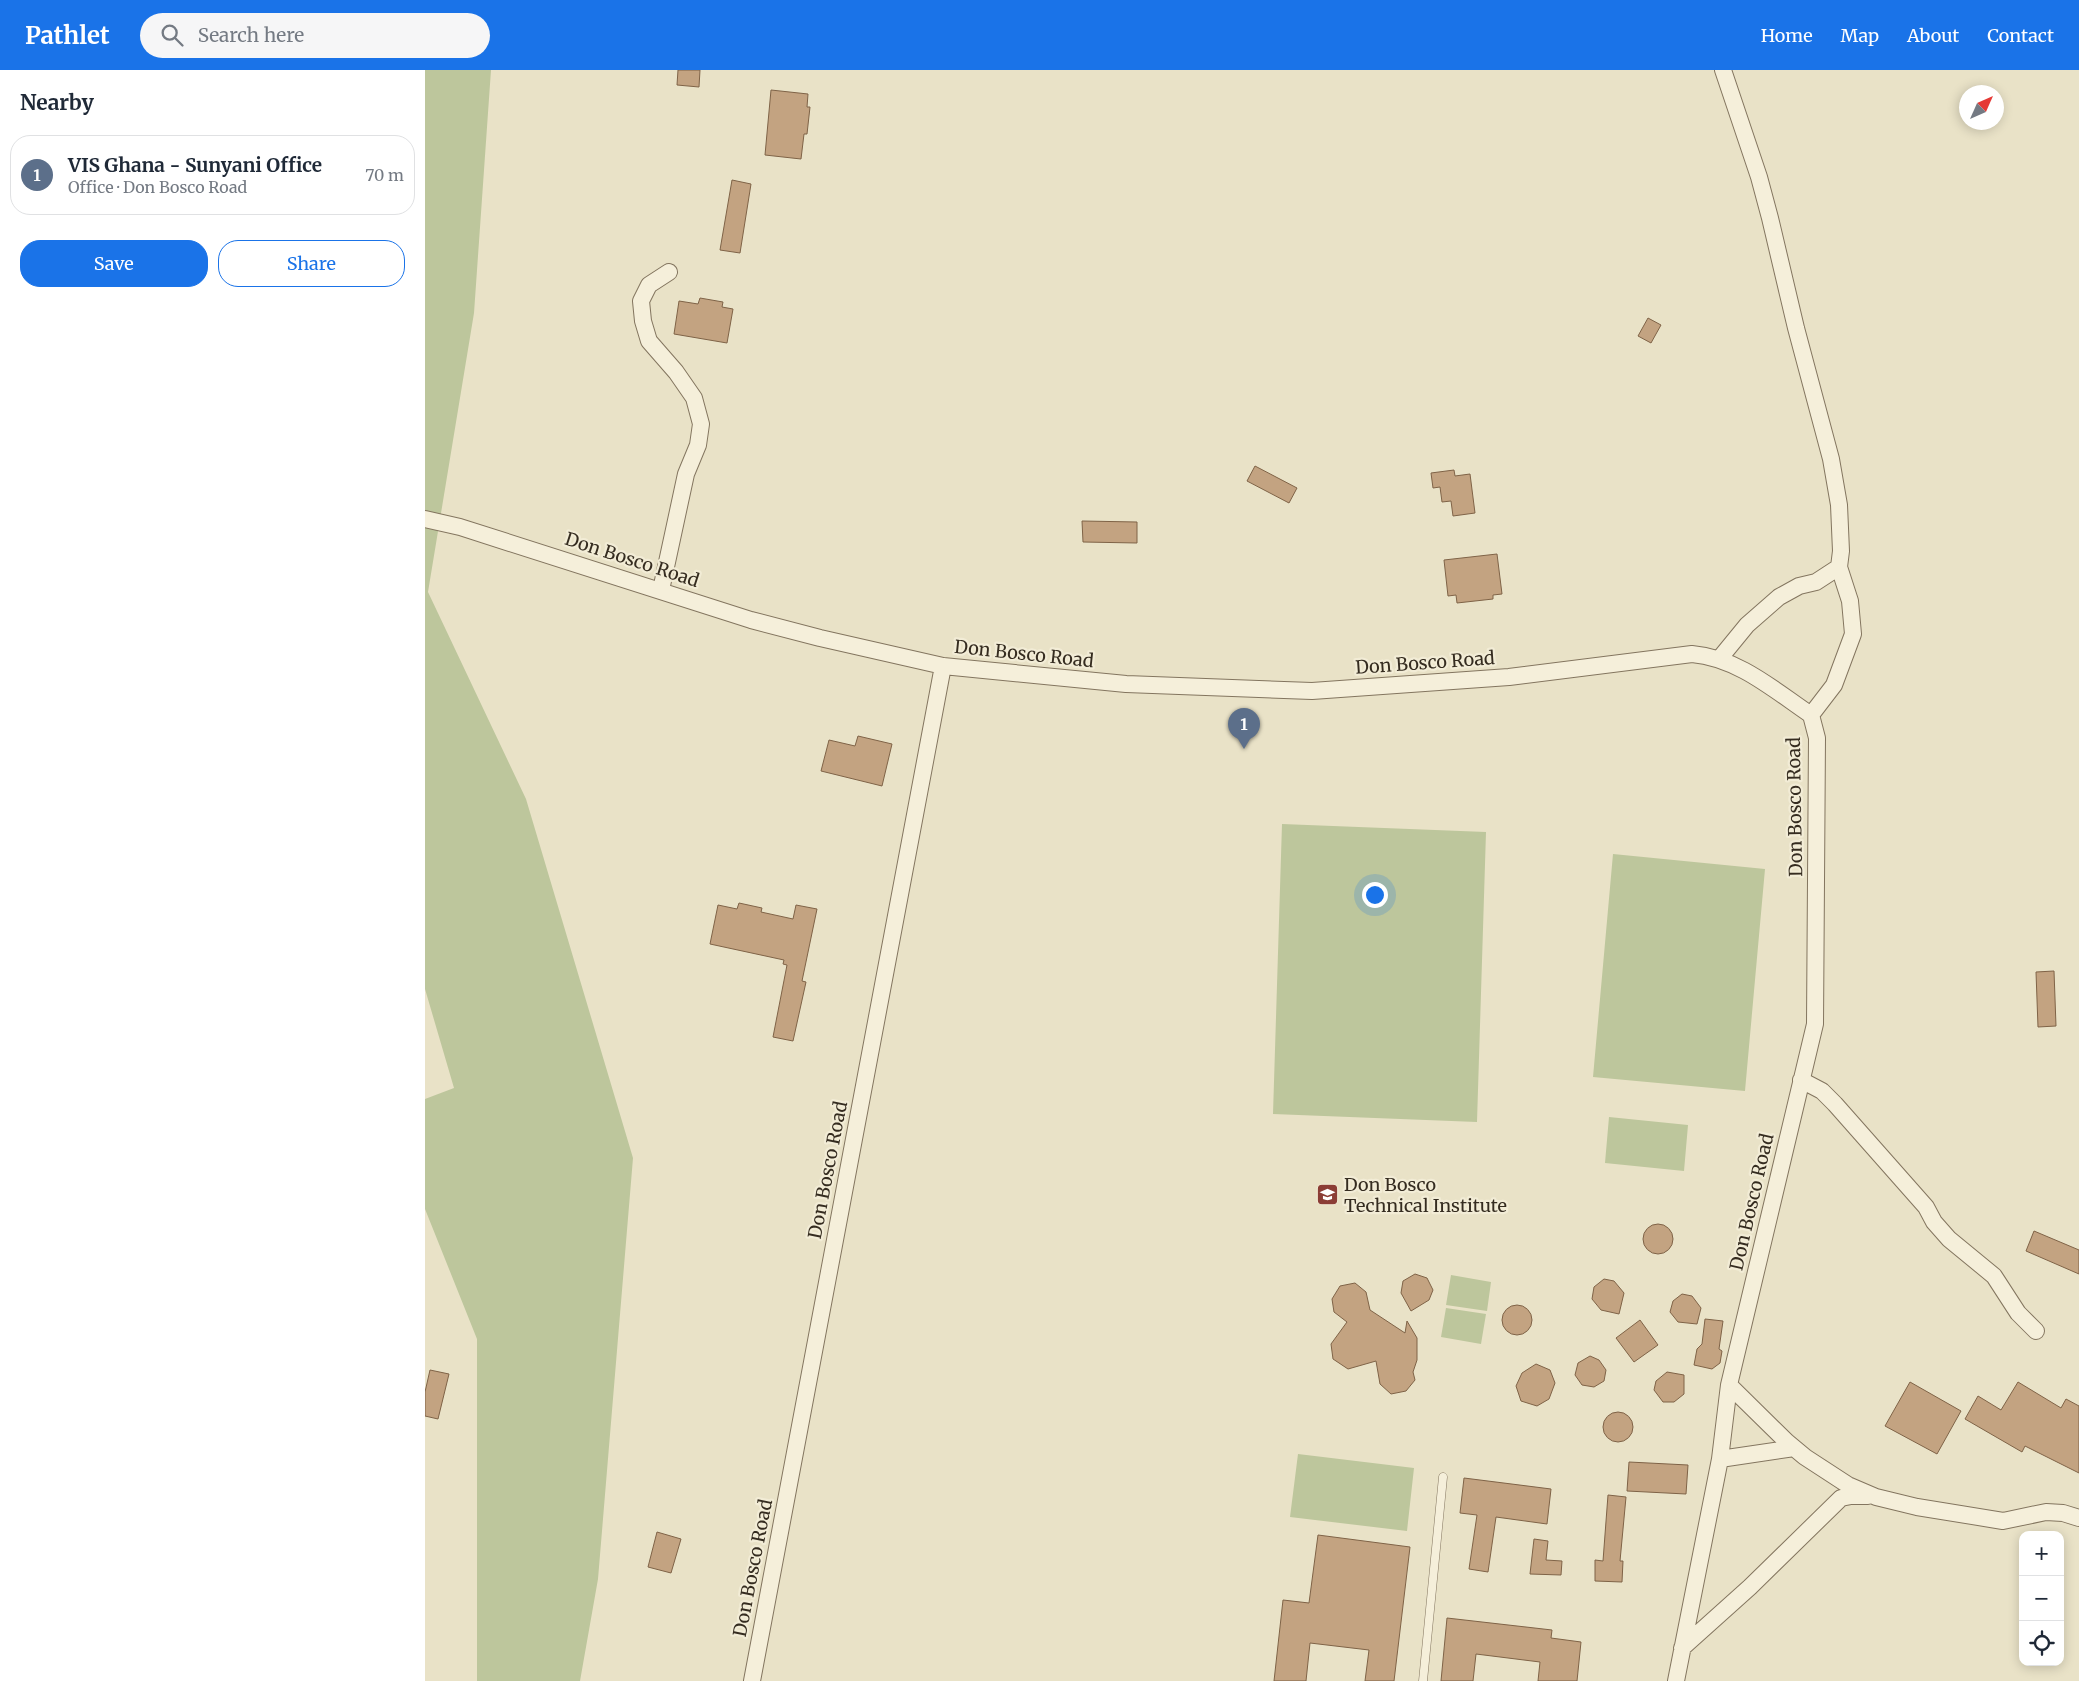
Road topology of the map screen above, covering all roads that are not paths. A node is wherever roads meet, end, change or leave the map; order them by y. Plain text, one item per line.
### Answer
1 (1723, 70) edge
2 (669, 272) dead end
3 (425, 519) edge
4 (1839, 568) junction
5 (661, 590) junction
6 (1720, 658) junction
7 (943, 666) junction
8 (1811, 715) junction
9 (1801, 1080) junction
10 (2036, 1331) dead end
11 (1729, 1385) junction
12 (1794, 1448) junction
13 (1720, 1459) junction
14 (1443, 1477) dead end
15 (1876, 1497) junction
16 (2079, 1518) edge
17 (1682, 1648) junction
18 (752, 1681) edge
19 (1423, 1681) edge
20 (1676, 1681) edge

1 - 4 street
2 - 5 street
3 - 5 street, Don Bosco Road
4 - 6 street
4 - 8 street
5 - 7 street, Don Bosco Road
6 - 7 street, Don Bosco Road
6 - 8 street, Don Bosco Road
7 - 18 street, Don Bosco Road
8 - 9 street, Don Bosco Road
9 - 10 street
9 - 11 street, Don Bosco Road
11 - 12 street
11 - 13 street, Don Bosco Road
12 - 13 street
12 - 15 street
13 - 17 street, Don Bosco Road
14 - 19 lane
15 - 16 street
15 - 17 street
17 - 20 street, Don Bosco Road

